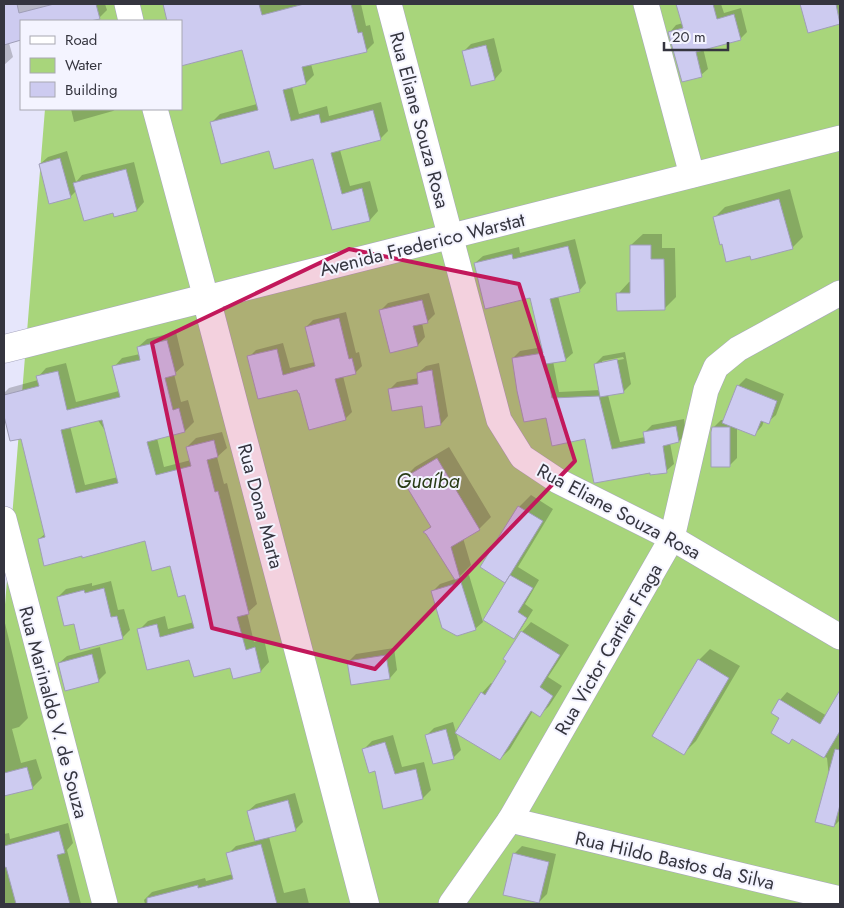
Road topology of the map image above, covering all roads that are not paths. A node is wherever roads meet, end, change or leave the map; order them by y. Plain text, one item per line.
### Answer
1 (127, 4) edge
2 (389, 4) edge
3 (646, 4) edge
4 (131, 20) edge
5 (155, 110) edge
6 (840, 138) edge
7 (692, 175) junction
8 (451, 237) junction
9 (840, 293) edge
10 (206, 298) junction
11 (4, 349) edge
12 (4, 519) edge
13 (672, 538) junction
14 (840, 637) edge
15 (510, 820) junction
16 (840, 899) edge
17 (105, 904) edge
18 (365, 904) edge
19 (451, 904) edge

1 - 4 street
2 - 8 street, Rua Eliane Souza Rosa
3 - 7 street
5 - 10 street, Rua Dona Marta
6 - 7 street, Avenida Frederico Warstat
7 - 8 street, Avenida Frederico Warstat
8 - 10 street, Avenida Frederico Warstat
8 - 13 street, Rua Eliane Souza Rosa
9 - 13 street, Rua Victor Cartier Fraga
10 - 11 street, Avenida Frederico Warstat
10 - 18 street, Rua Dona Marta
12 - 17 street, Rua Marinaldo V. de Souza
13 - 14 street, Rua Eliane Souza Rosa
13 - 15 street, Rua Victor Cartier Fraga
15 - 16 street, Rua Hildo Bastos da Silva
15 - 19 street, Rua Victor Cartier Fraga

